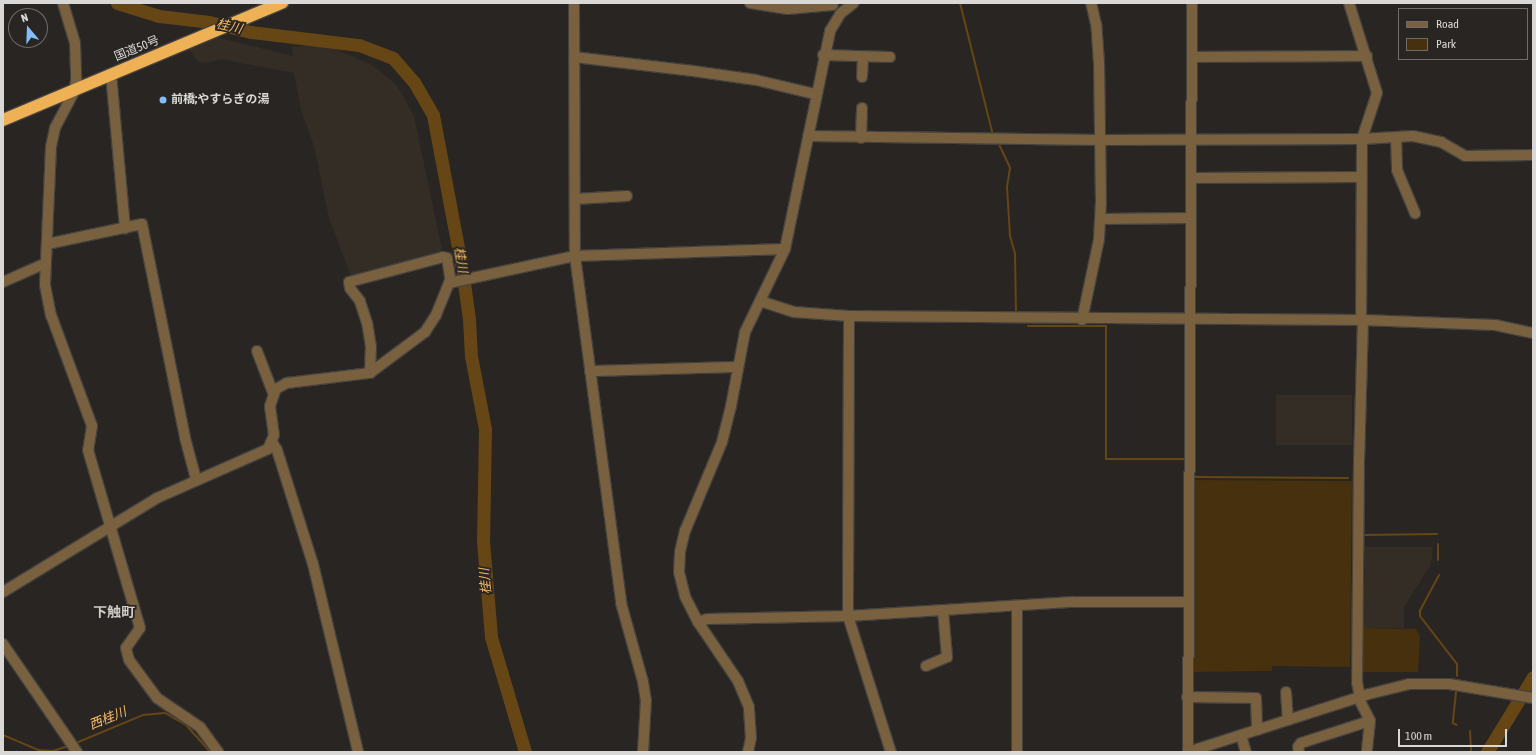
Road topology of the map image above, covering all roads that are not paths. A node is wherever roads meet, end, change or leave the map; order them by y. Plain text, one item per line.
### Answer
1 (63, 3) edge
2 (282, 3) edge
3 (574, 3) edge
4 (750, 3) edge
5 (854, 3) edge
6 (1091, 3) edge
7 (1192, 3) edge
8 (1349, 3) edge
9 (833, 4) edge
10 (841, 13) junction
11 (823, 55) junction
12 (1192, 56) junction
13 (1367, 56) junction
14 (574, 57) junction
15 (863, 57) junction
16 (890, 57) dead end
17 (111, 74) junction
18 (862, 77) dead end
19 (75, 90) junction
20 (815, 94) junction
21 (862, 108) dead end
22 (3, 120) edge
23 (808, 136) junction
24 (1396, 137) junction
25 (860, 138) junction
26 (1191, 139) junction
27 (1362, 139) junction
28 (1100, 140) junction
29 (1531, 155) dead end
30 (1362, 177) junction
31 (1191, 178) junction
32 (627, 196) dead end
33 (575, 199) junction
34 (1415, 213) dead end
35 (1190, 218) junction
36 (1101, 219) junction
37 (125, 228) junction
38 (47, 244) junction
39 (786, 249) junction
40 (575, 256) junction
41 (46, 264) junction
42 (3, 282) edge
43 (453, 282) junction
44 (760, 301) junction
45 (849, 316) junction
46 (1082, 320) junction
47 (1190, 320) junction
48 (1362, 320) junction
49 (1533, 333) edge
50 (257, 351) dead end
51 (737, 367) junction
52 (590, 371) junction
53 (370, 373) junction
54 (273, 393) junction
55 (272, 442) junction
56 (196, 479) junction
57 (111, 526) junction
58 (3, 592) edge
59 (1187, 602) junction
60 (1017, 606) junction
61 (943, 610) junction
62 (848, 616) junction
63 (698, 622) junction
64 (3, 644) edge
65 (926, 666) dead end
66 (1286, 692) dead end
67 (1187, 697) junction
68 (1360, 697) junction
69 (1533, 698) edge
70 (1288, 720) junction
71 (1370, 721) junction
72 (1257, 730) junction
73 (1241, 735) junction
74 (74, 747) edge
75 (218, 752) edge
76 (358, 752) edge
77 (643, 752) edge
78 (748, 752) edge
79 (890, 752) edge
80 (1017, 752) edge
81 (1188, 752) edge
82 (1246, 752) edge
83 (1299, 752) edge
84 (1367, 752) edge

1 - 19 street
2 - 17 highway, 国道50号
3 - 14 street
4 - 9 street
5 - 10 street
6 - 28 street
7 - 12 street
8 - 13 street
9 - 10 street
10 - 11 street
11 - 15 street
11 - 20 street
12 - 13 street
12 - 26 street
13 - 27 street
14 - 20 street
14 - 33 street
15 - 16 street
15 - 18 street
17 - 19 highway, 国道50号
17 - 37 street
19 - 22 highway, 国道50号
19 - 38 street
20 - 23 street
21 - 25 street
23 - 25 street
23 - 39 street
24 - 27 street
24 - 29 street
24 - 34 street
25 - 28 street
26 - 27 street
26 - 28 street
26 - 31 street
27 - 30 street
28 - 36 street
30 - 31 street
30 - 48 street
31 - 35 street
32 - 33 street
33 - 40 street
35 - 36 street
35 - 47 street
36 - 46 street
37 - 38 street
37 - 56 street
38 - 41 street
39 - 40 street
39 - 44 street
40 - 43 street
40 - 52 street
41 - 42 street
41 - 57 street
43 - 53 street
43 - 53 street
44 - 45 street
44 - 51 street
45 - 46 street
45 - 62 street
46 - 47 street
47 - 48 street
47 - 59 street
48 - 49 street
48 - 68 street
50 - 54 street
51 - 52 street
51 - 63 street
52 - 77 street
53 - 54 street
54 - 55 street
55 - 56 street
55 - 76 street
56 - 57 street
57 - 58 street
57 - 75 street
59 - 60 street
59 - 67 street
60 - 61 street
60 - 80 street
61 - 62 street
61 - 65 street
62 - 63 street
62 - 79 street
63 - 78 street
64 - 74 street
66 - 70 street
67 - 72 street
67 - 81 street
68 - 69 street
68 - 70 street
68 - 71 street
70 - 72 street
71 - 83 street
71 - 84 street
72 - 73 street
73 - 81 street
73 - 82 street

